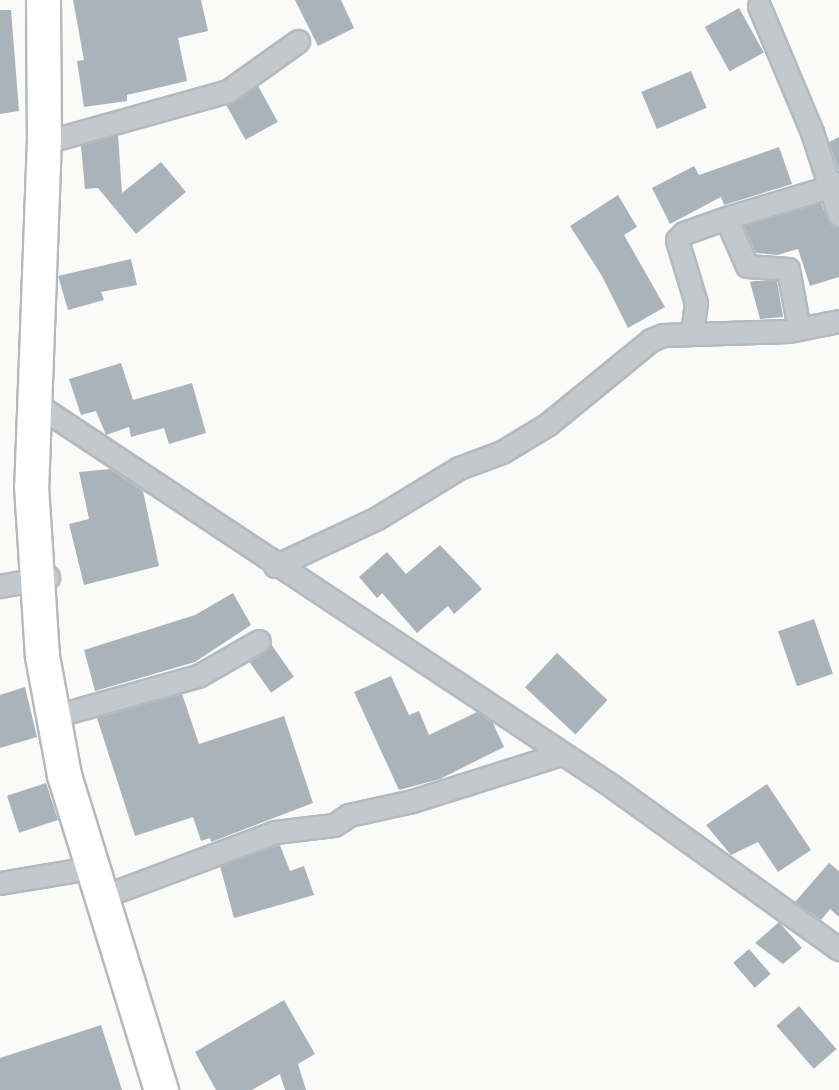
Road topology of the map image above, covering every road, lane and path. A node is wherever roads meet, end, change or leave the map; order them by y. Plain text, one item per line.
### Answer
1 (43, 0) edge
2 (60, 0) edge
3 (759, 6) dead end
4 (298, 41) dead end
5 (57, 139) junction
6 (834, 185) edge
7 (839, 215) edge
8 (726, 218) junction
9 (839, 321) edge
10 (799, 329) junction
11 (692, 334) junction
12 (39, 405) junction
13 (275, 566) junction
14 (43, 577) junction
15 (0, 586) edge
16 (259, 641) dead end
17 (69, 712) junction
18 (561, 754) junction
19 (91, 868) junction
20 (0, 883) edge
21 (112, 893) junction
22 (839, 949) edge
23 (161, 1090) edge
24 (175, 1090) edge

1 - 12 highway
2 - 5 highway
3 - 6 street
4 - 5 street
5 - 12 highway
6 - 7 street
6 - 8 street
8 - 10 street
8 - 11 street
9 - 10 street
10 - 11 street
11 - 13 street
12 - 13 street
12 - 14 highway
13 - 18 street
14 - 15 street
14 - 17 highway
14 - 19 highway
16 - 17 street
17 - 21 highway
18 - 21 street
18 - 22 street
19 - 20 street
19 - 23 highway
21 - 24 highway

